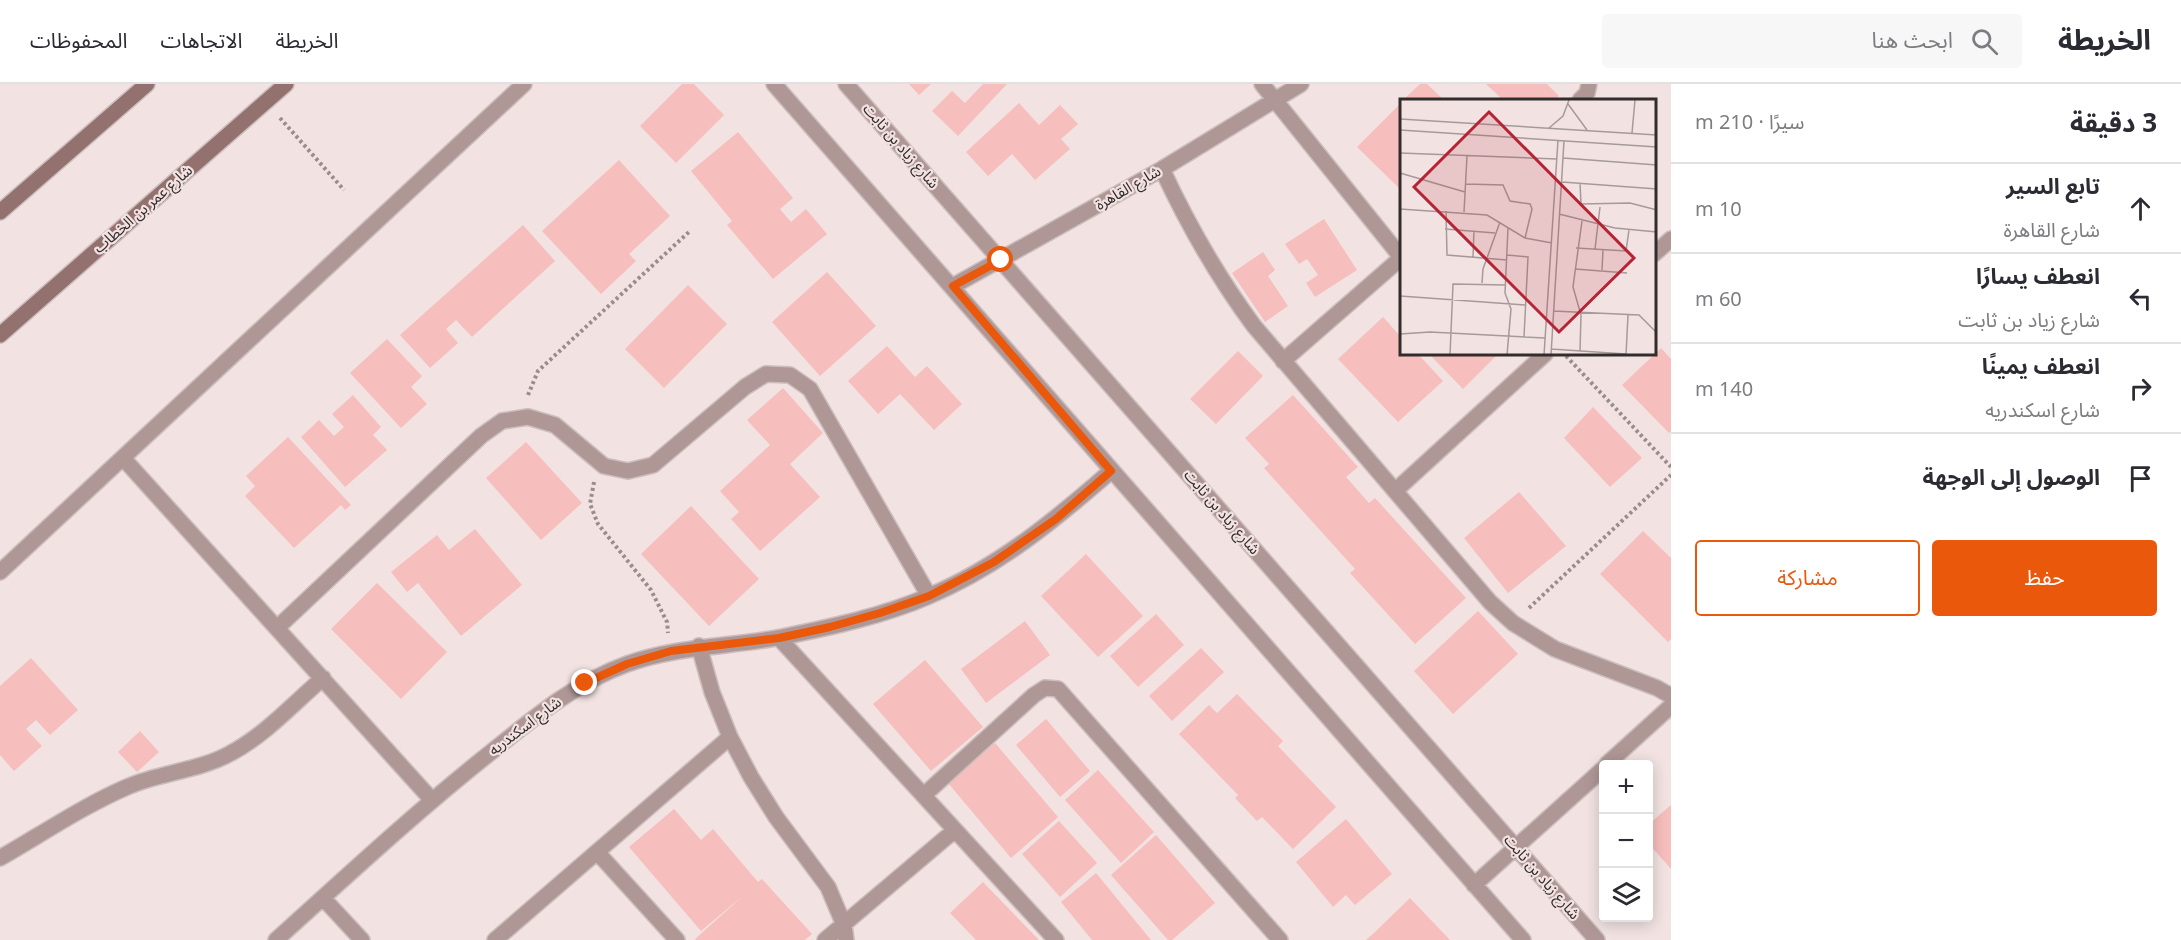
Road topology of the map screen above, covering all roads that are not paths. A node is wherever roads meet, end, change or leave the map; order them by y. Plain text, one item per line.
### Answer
1 (147, 84) edge
2 (286, 84) edge
3 (524, 84) edge
4 (774, 84) edge
5 (846, 84) edge
6 (1262, 84) edge
7 (1301, 84) edge
8 (1589, 84) edge
9 (1581, 99) edge
10 (1274, 100) junction
11 (1162, 169) junction
12 (0, 212) edge
13 (1671, 239) edge
14 (1656, 252) edge
15 (1400, 257) edge
16 (1400, 259) edge
17 (1001, 260) junction
18 (953, 286) junction
19 (0, 335) edge
20 (1543, 356) edge
21 (1283, 361) junction
22 (123, 458) junction
23 (1111, 471) junction
24 (1395, 491) junction
25 (0, 572) edge
26 (929, 596) junction
27 (277, 628) junction
28 (779, 638) junction
29 (699, 646) junction
30 (322, 678) junction
31 (1671, 696) edge
32 (1671, 706) edge
33 (730, 737) junction
34 (1612, 760) edge
35 (1599, 772) edge
36 (924, 795) junction
37 (431, 800) junction
38 (955, 830) junction
39 (1516, 847) junction
40 (597, 852) junction
41 (0, 858) edge
42 (1474, 885) junction
43 (323, 898) junction
44 (845, 932) edge
45 (276, 940) edge
46 (362, 940) edge
47 (495, 940) edge
48 (678, 940) edge
49 (825, 940) edge
50 (1056, 940) edge
51 (1280, 940) edge
52 (1523, 940) edge
53 (1597, 940) edge

1 - 12 street
2 - 19 street, شارع عمر بن الخطاب
3 - 22 street
4 - 18 street
5 - 17 street, شارع زياد بن ثابت
6 - 10 street
7 - 10 street, شارع القاهرة
8 - 9 street
10 - 11 street, شارع القاهرة
10 - 15 street
11 - 17 street, شارع القاهرة
11 - 21 street
13 - 14 street
16 - 21 street
17 - 18 street, شارع القاهرة
17 - 39 street, شارع زياد بن ثابت
18 - 23 street
20 - 24 street
21 - 24 street
22 - 25 street
22 - 27 street
23 - 26 street, شارع اسكندريه
23 - 42 street
24 - 31 street
26 - 27 street
26 - 28 street, شارع اسكندريه
27 - 30 street
28 - 29 street, شارع اسكندريه
28 - 36 street
29 - 33 street
29 - 37 street, شارع اسكندريه
30 - 37 street
30 - 41 street
32 - 34 street
33 - 40 street
33 - 44 street
35 - 39 street
36 - 38 street
36 - 51 street
37 - 43 street, شارع اسكندريه
38 - 44 street
38 - 50 street
39 - 42 street
39 - 53 street, شارع زياد بن ثابت
40 - 47 street
40 - 48 street
42 - 52 street
43 - 45 street, شارع اسكندريه
43 - 46 street
44 - 49 street

